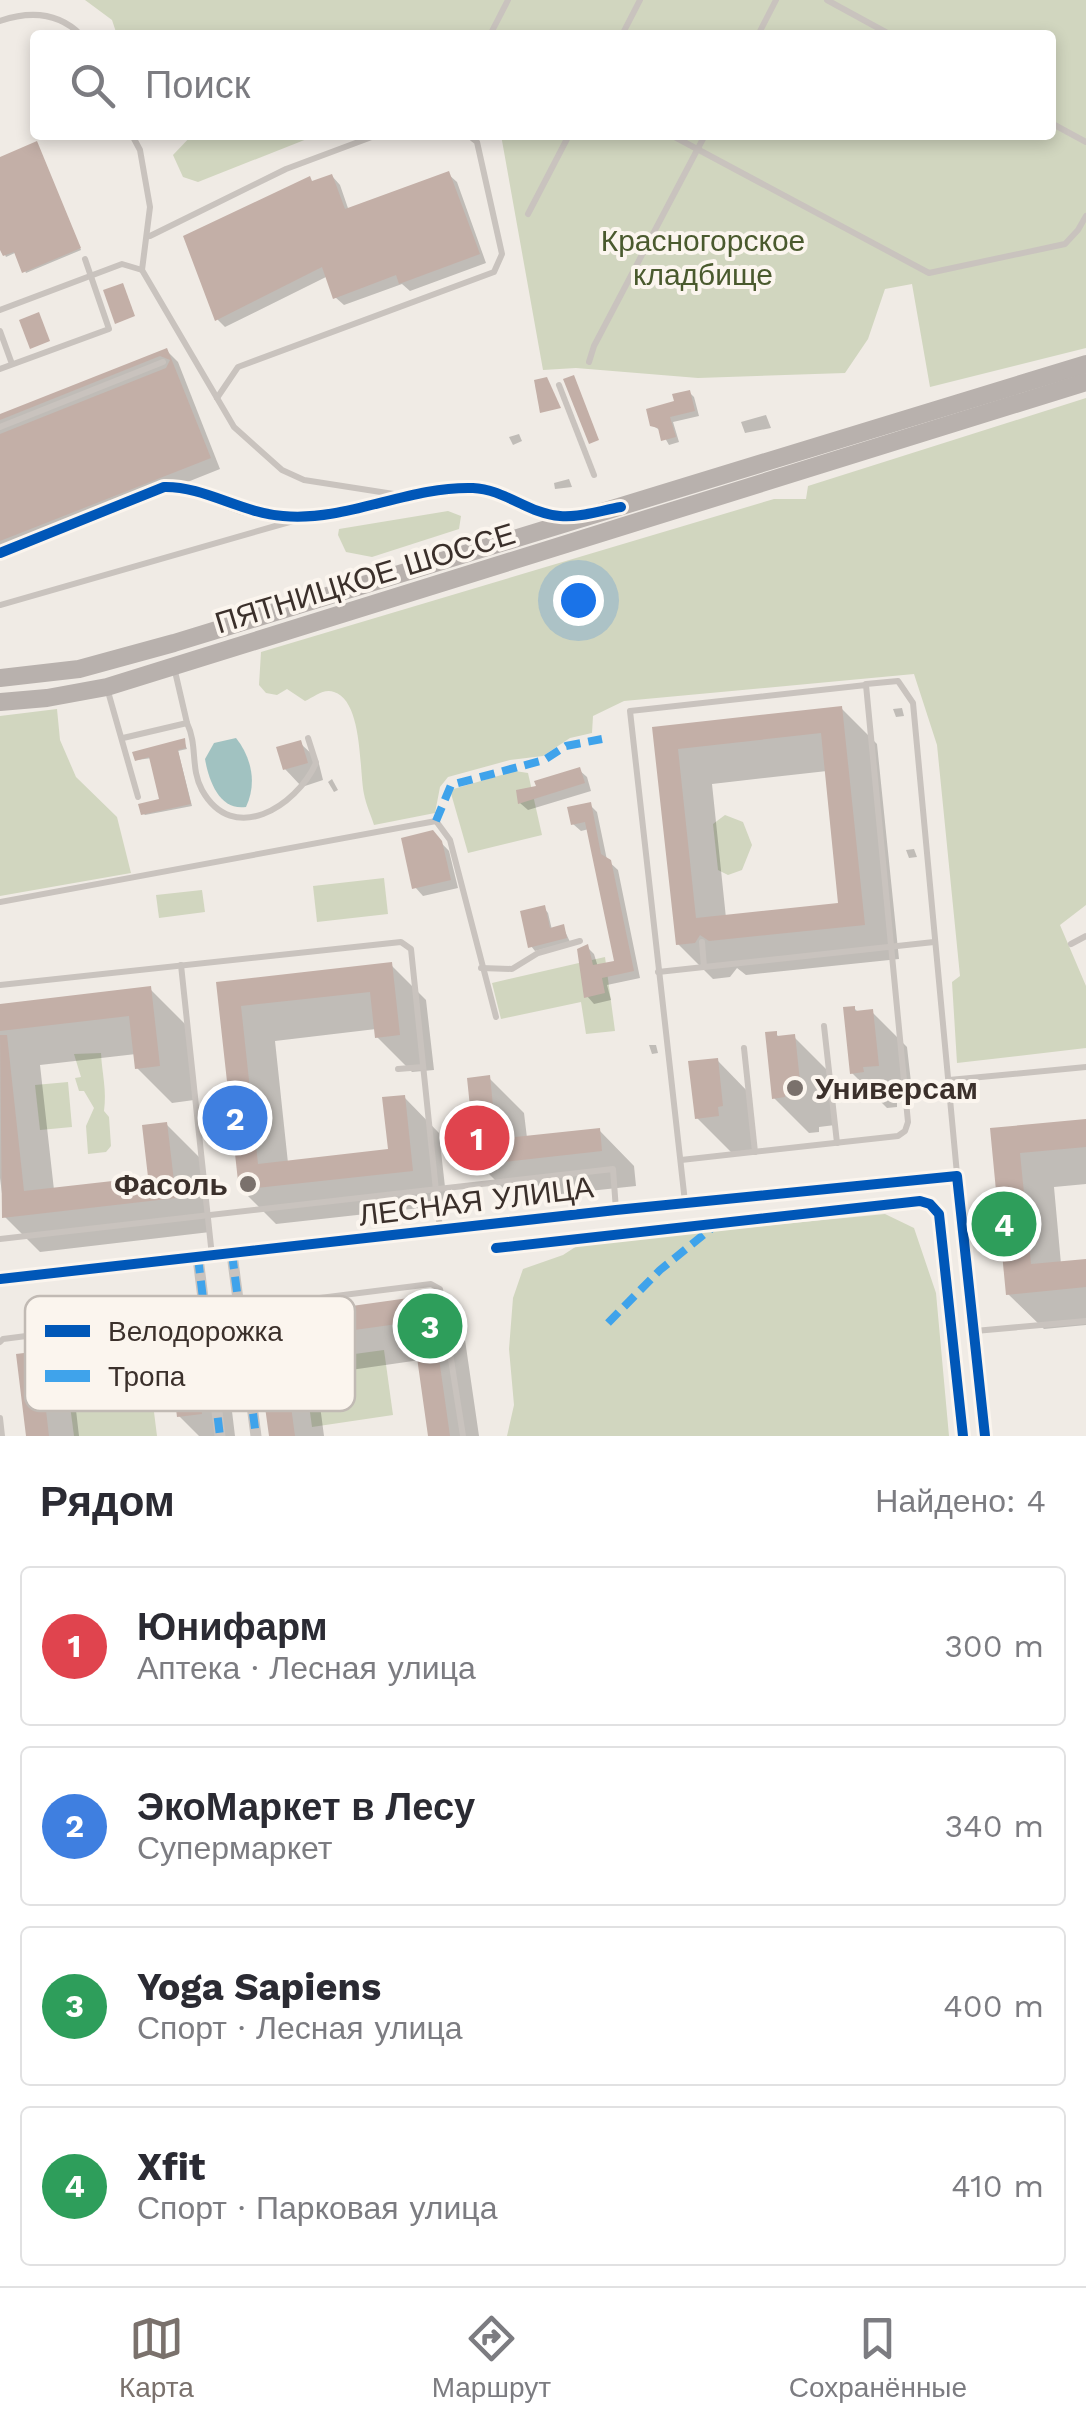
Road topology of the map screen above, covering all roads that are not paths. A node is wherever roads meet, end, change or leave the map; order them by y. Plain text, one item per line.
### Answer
1 (508, 0) edge
2 (640, 0) edge
3 (776, 0) edge
4 (826, 0) edge
5 (0, 20) edge
6 (74, 30) edge
7 (493, 30) edge
8 (625, 30) edge
9 (761, 30) edge
10 (882, 30) edge
11 (1056, 125) edge
12 (135, 140) edge
13 (363, 140) edge
14 (474, 140) edge
15 (566, 140) edge
16 (681, 140) edge
17 (702, 140) edge
18 (1086, 142) edge
19 (698, 149) junction
20 (528, 214) dead end
21 (1086, 216) edge
22 (149, 236) junction
23 (85, 259) dead end
24 (142, 270) junction
25 (90, 275) junction
26 (0, 310) edge
27 (0, 331) edge
28 (163, 362) dead end
29 (590, 362) dead end
30 (12, 364) junction
31 (1086, 364) edge
32 (0, 368) edge
33 (1086, 382) edge
34 (559, 385) dead end
35 (217, 398) junction
36 (0, 427) edge
37 (594, 476) dead end
38 (406, 496) junction
39 (621, 507) junction
40 (309, 517) junction
41 (0, 553) edge
42 (0, 605) edge
43 (174, 667) junction
44 (0, 678) edge
45 (866, 684) junction
46 (107, 687) junction
47 (0, 702) edge
48 (188, 723) junction
49 (123, 738) junction
50 (308, 738) dead end
51 (138, 796) dead end
52 (0, 902) edge
53 (1086, 936) edge
54 (580, 941) dead end
55 (702, 942) dead end
56 (934, 942) junction
57 (1071, 944) dead end
58 (891, 947) junction
59 (181, 965) junction
60 (704, 967) junction
61 (481, 968) junction
62 (658, 972) junction
63 (0, 985) edge
64 (496, 1017) dead end
65 (824, 1026) dead end
66 (744, 1048) dead end
67 (423, 1067) junction
68 (1086, 1067) edge
69 (398, 1070) dead end
70 (948, 1080) junction
71 (837, 1143) junction
72 (755, 1152) junction
73 (681, 1160) junction
74 (957, 1176) junction
75 (436, 1188) junction
76 (685, 1202) junction
77 (616, 1210) junction
78 (208, 1214) junction
79 (440, 1230) junction
80 (0, 1239) edge
81 (232, 1254) junction
82 (212, 1256) junction
83 (198, 1258) junction
84 (0, 1280) edge
85 (203, 1296) edge
86 (237, 1296) edge
87 (336, 1296) edge
88 (1086, 1321) edge
89 (974, 1331) junction
90 (25, 1336) edge
91 (0, 1342) edge
92 (217, 1411) edge
93 (253, 1411) edge
94 (0, 1418) edge
95 (2, 1436) edge
96 (220, 1436) edge
97 (256, 1436) edge
98 (463, 1436) edge
99 (985, 1436) edge

1 - 7 lane
2 - 8 lane
3 - 9 lane
4 - 10 lane
5 - 6 lane
11 - 18 lane
12 - 22 lane
13 - 22 lane
14 - 35 lane
15 - 20 lane
16 - 19 lane
17 - 19 lane
19 - 21 lane
19 - 29 lane
22 - 24 lane
23 - 25 lane
24 - 25 lane
24 - 35 lane
25 - 26 lane
25 - 30 lane
27 - 30 lane
28 - 36 lane
30 - 32 lane
31 - 39 main road, ПЯТНИЦКОЕ ШОССЕ
33 - 43 main road, ПЯТНИЦКОЕ ШОССЕ
34 - 37 lane
35 - 38 lane
38 - 39 street
38 - 40 street
39 - 44 main road, ПЯТНИЦКОЕ ШОССЕ
40 - 41 street
40 - 42 lane
43 - 46 main road, ПЯТНИЦКОЕ ШОССЕ
43 - 48 lane
45 - 56 lane
45 - 58 lane
45 - 62 lane
46 - 47 main road, ПЯТНИЦКОЕ ШОССЕ
46 - 49 lane
48 - 49 lane
48 - 50 lane
49 - 51 lane
52 - 61 lane
53 - 57 lane
54 - 61 lane
55 - 60 lane
56 - 58 lane
56 - 70 lane
58 - 60 lane
58 - 71 lane
59 - 63 lane
59 - 67 lane
59 - 78 lane
60 - 62 lane
61 - 64 lane
62 - 73 lane
65 - 71 lane
66 - 72 lane
67 - 69 lane
67 - 75 lane
68 - 70 lane
70 - 74 lane
71 - 72 lane
72 - 73 lane
73 - 76 lane
74 - 76 street, ЛЕСНАЯ УЛИЦА
74 - 89 street
75 - 77 lane
75 - 78 lane
75 - 79 lane
76 - 77 street, ЛЕСНАЯ УЛИЦА
77 - 79 street, ЛЕСНАЯ УЛИЦА
78 - 80 lane
78 - 82 lane
79 - 81 street, ЛЕСНАЯ УЛИЦА
81 - 82 street, ЛЕСНАЯ УЛИЦА
81 - 86 street
82 - 83 street, ЛЕСНАЯ УЛИЦА
83 - 84 street, ЛЕСНАЯ УЛИЦА
83 - 85 street
87 - 98 lane
88 - 89 lane
89 - 99 street
90 - 91 lane
92 - 96 street
93 - 97 street
94 - 95 lane

